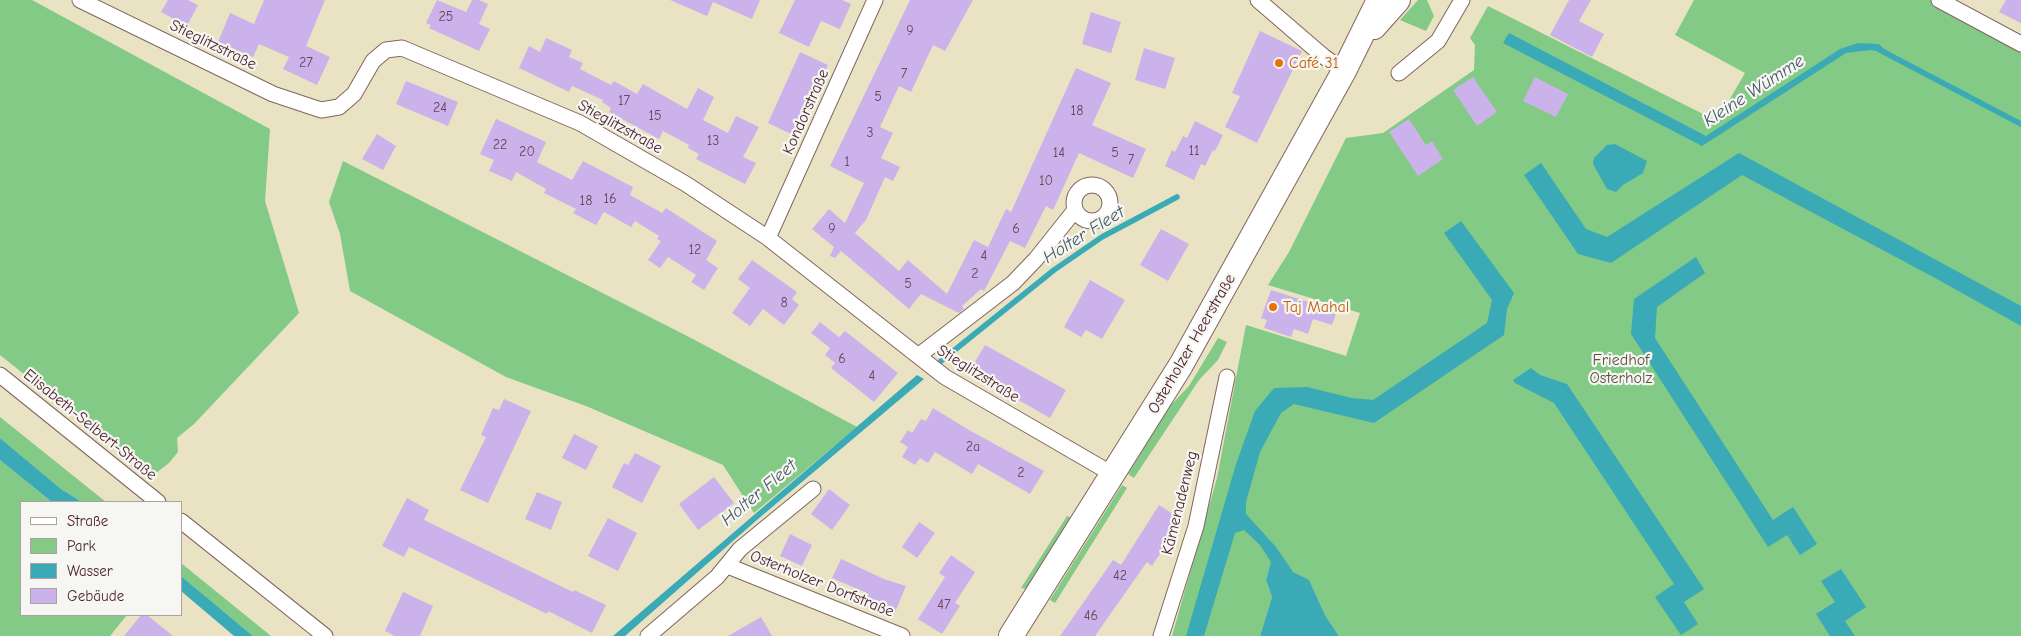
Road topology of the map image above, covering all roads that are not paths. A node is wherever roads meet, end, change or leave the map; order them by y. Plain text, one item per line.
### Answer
1 (80, 0) edge
2 (875, 0) edge
3 (1258, 0) edge
4 (1379, 0) edge
5 (1398, 0) edge
6 (1462, 0) edge
7 (1939, 0) edge
8 (1359, 43) junction
9 (2021, 44) edge
10 (1344, 71) junction
11 (1399, 73) dead end
12 (1075, 210) dead end
13 (768, 238) junction
14 (918, 356) junction
15 (0, 375) edge
16 (1227, 377) dead end
17 (1114, 475) junction
18 (813, 489) dead end
19 (157, 501) edge
20 (182, 522) edge
21 (728, 566) junction
22 (325, 636) edge
23 (648, 636) edge
24 (902, 636) edge
25 (1011, 636) edge
26 (1161, 636) edge

1 - 13 street, Stieglitzstraße
2 - 13 street, Kondorstraße
3 - 10 street
4 - 8 main road, Osterholzer Heerstraße
5 - 8 main road, Osterholzer Heerstraße
6 - 11 street
7 - 9 street
8 - 10 main road, Osterholzer Heerstraße
10 - 17 main road, Osterholzer Heerstraße
12 - 14 street
13 - 14 street, Stieglitzstraße
14 - 17 street, Stieglitzstraße
15 - 19 street, Elisabeth-Selbert-Straße
16 - 26 street, Kämenadenweg
17 - 25 main road, Osterholzer Heerstraße
18 - 21 street, Osterholzer Dorfstraße
20 - 22 street
21 - 23 street, Osterholzer Dorfstraße
21 - 24 street, Osterholzer Dorfstraße

